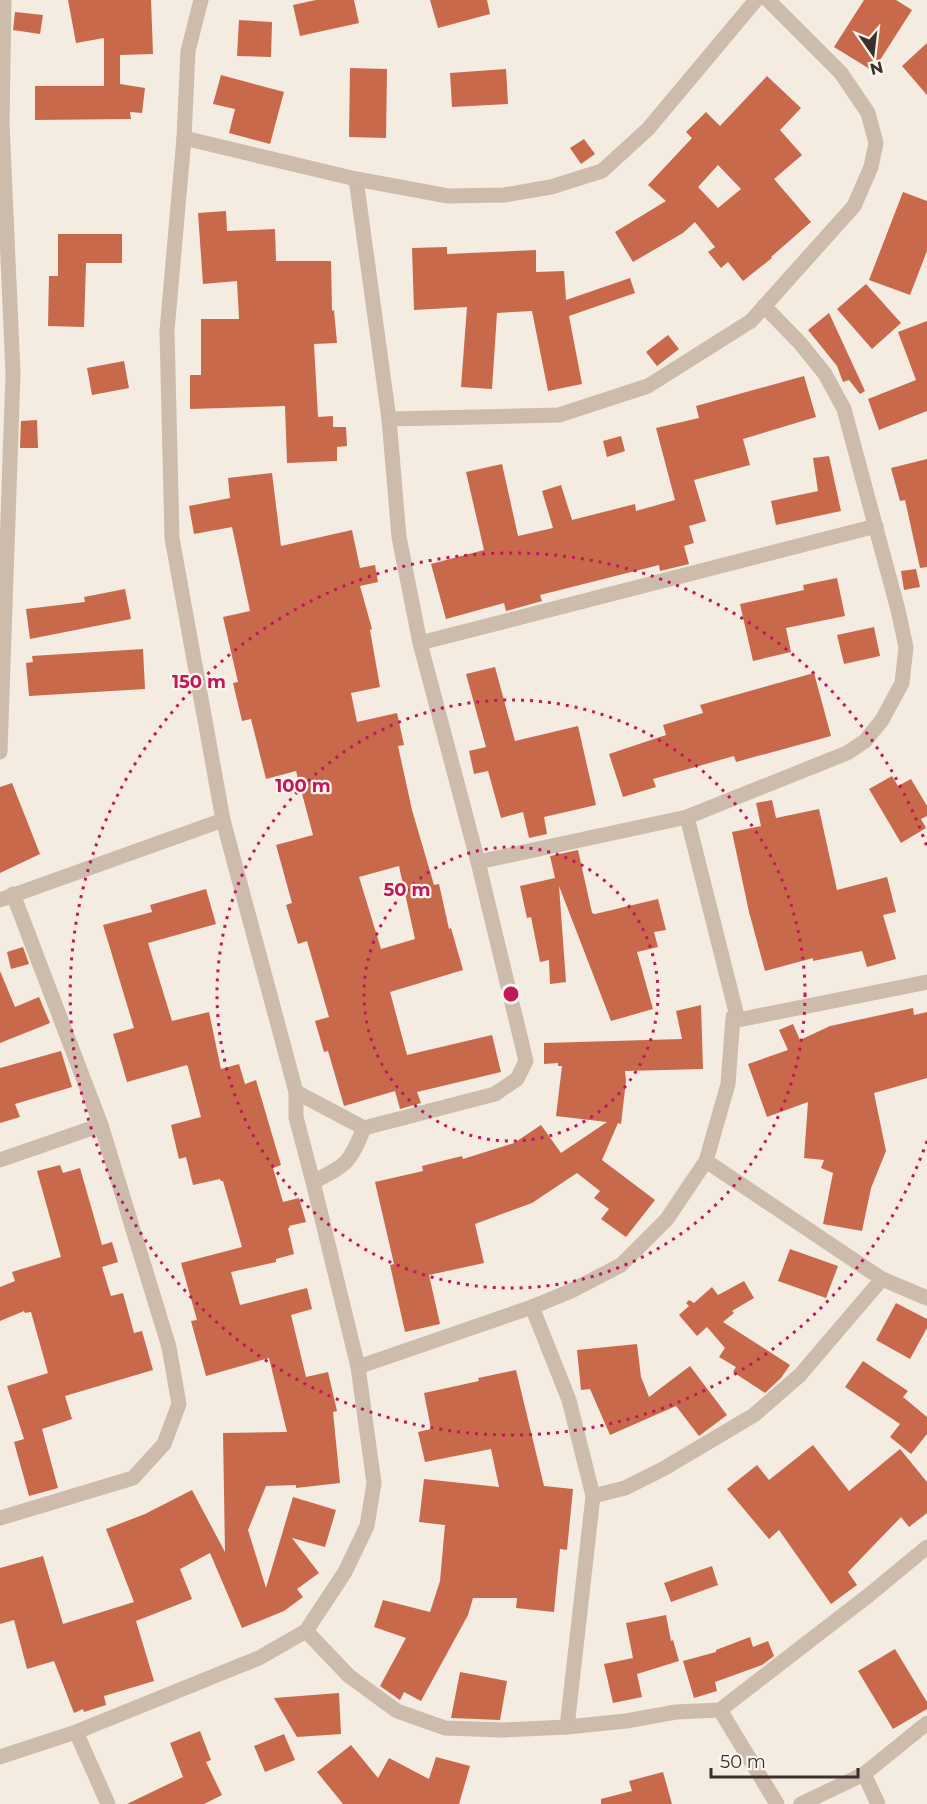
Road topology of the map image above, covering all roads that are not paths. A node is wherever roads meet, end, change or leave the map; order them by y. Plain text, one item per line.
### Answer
1 (4, 0) edge
2 (201, 0) edge
3 (756, 0) edge
4 (768, 0) edge
5 (184, 138) junction
6 (356, 179) junction
7 (764, 306) junction
8 (389, 419) junction
9 (876, 526) junction
10 (420, 643) junction
11 (0, 752) edge
12 (687, 817) junction
13 (223, 820) junction
14 (478, 862) junction
15 (6, 897) edge
16 (927, 982) edge
17 (738, 1020) junction
18 (296, 1092) junction
19 (101, 1125) junction
20 (364, 1128) junction
21 (0, 1160) edge
22 (706, 1161) junction
23 (313, 1182) junction
24 (882, 1279) junction
25 (927, 1298) edge
26 (532, 1307) junction
27 (358, 1367) junction
28 (593, 1496) junction
29 (0, 1518) edge
30 (927, 1547) edge
31 (306, 1631) junction
32 (720, 1710) junction
33 (927, 1723) edge
34 (567, 1727) junction
35 (76, 1732) junction
36 (0, 1757) edge
37 (864, 1774) junction
38 (108, 1804) edge
39 (777, 1804) edge
40 (801, 1804) edge
41 (878, 1804) edge

1 - 11 street
2 - 5 street
3 - 6 street
4 - 7 street
5 - 6 street
5 - 13 street
6 - 8 street
7 - 8 street
7 - 9 street
8 - 10 street
9 - 10 street
9 - 12 street
10 - 14 street
12 - 14 street
12 - 17 street
13 - 15 street
13 - 18 street
14 - 20 street
15 - 19 street
16 - 17 street
17 - 22 street
18 - 20 street
18 - 23 street
19 - 21 street
19 - 29 street
20 - 23 street
22 - 24 street
22 - 26 street
23 - 27 street
24 - 25 street
24 - 28 street
26 - 27 street
26 - 28 street
27 - 31 street
28 - 34 street
30 - 32 street
31 - 34 street
31 - 35 street
32 - 34 street
32 - 39 street
33 - 37 street
35 - 36 street
35 - 38 street
37 - 40 street
37 - 41 street

